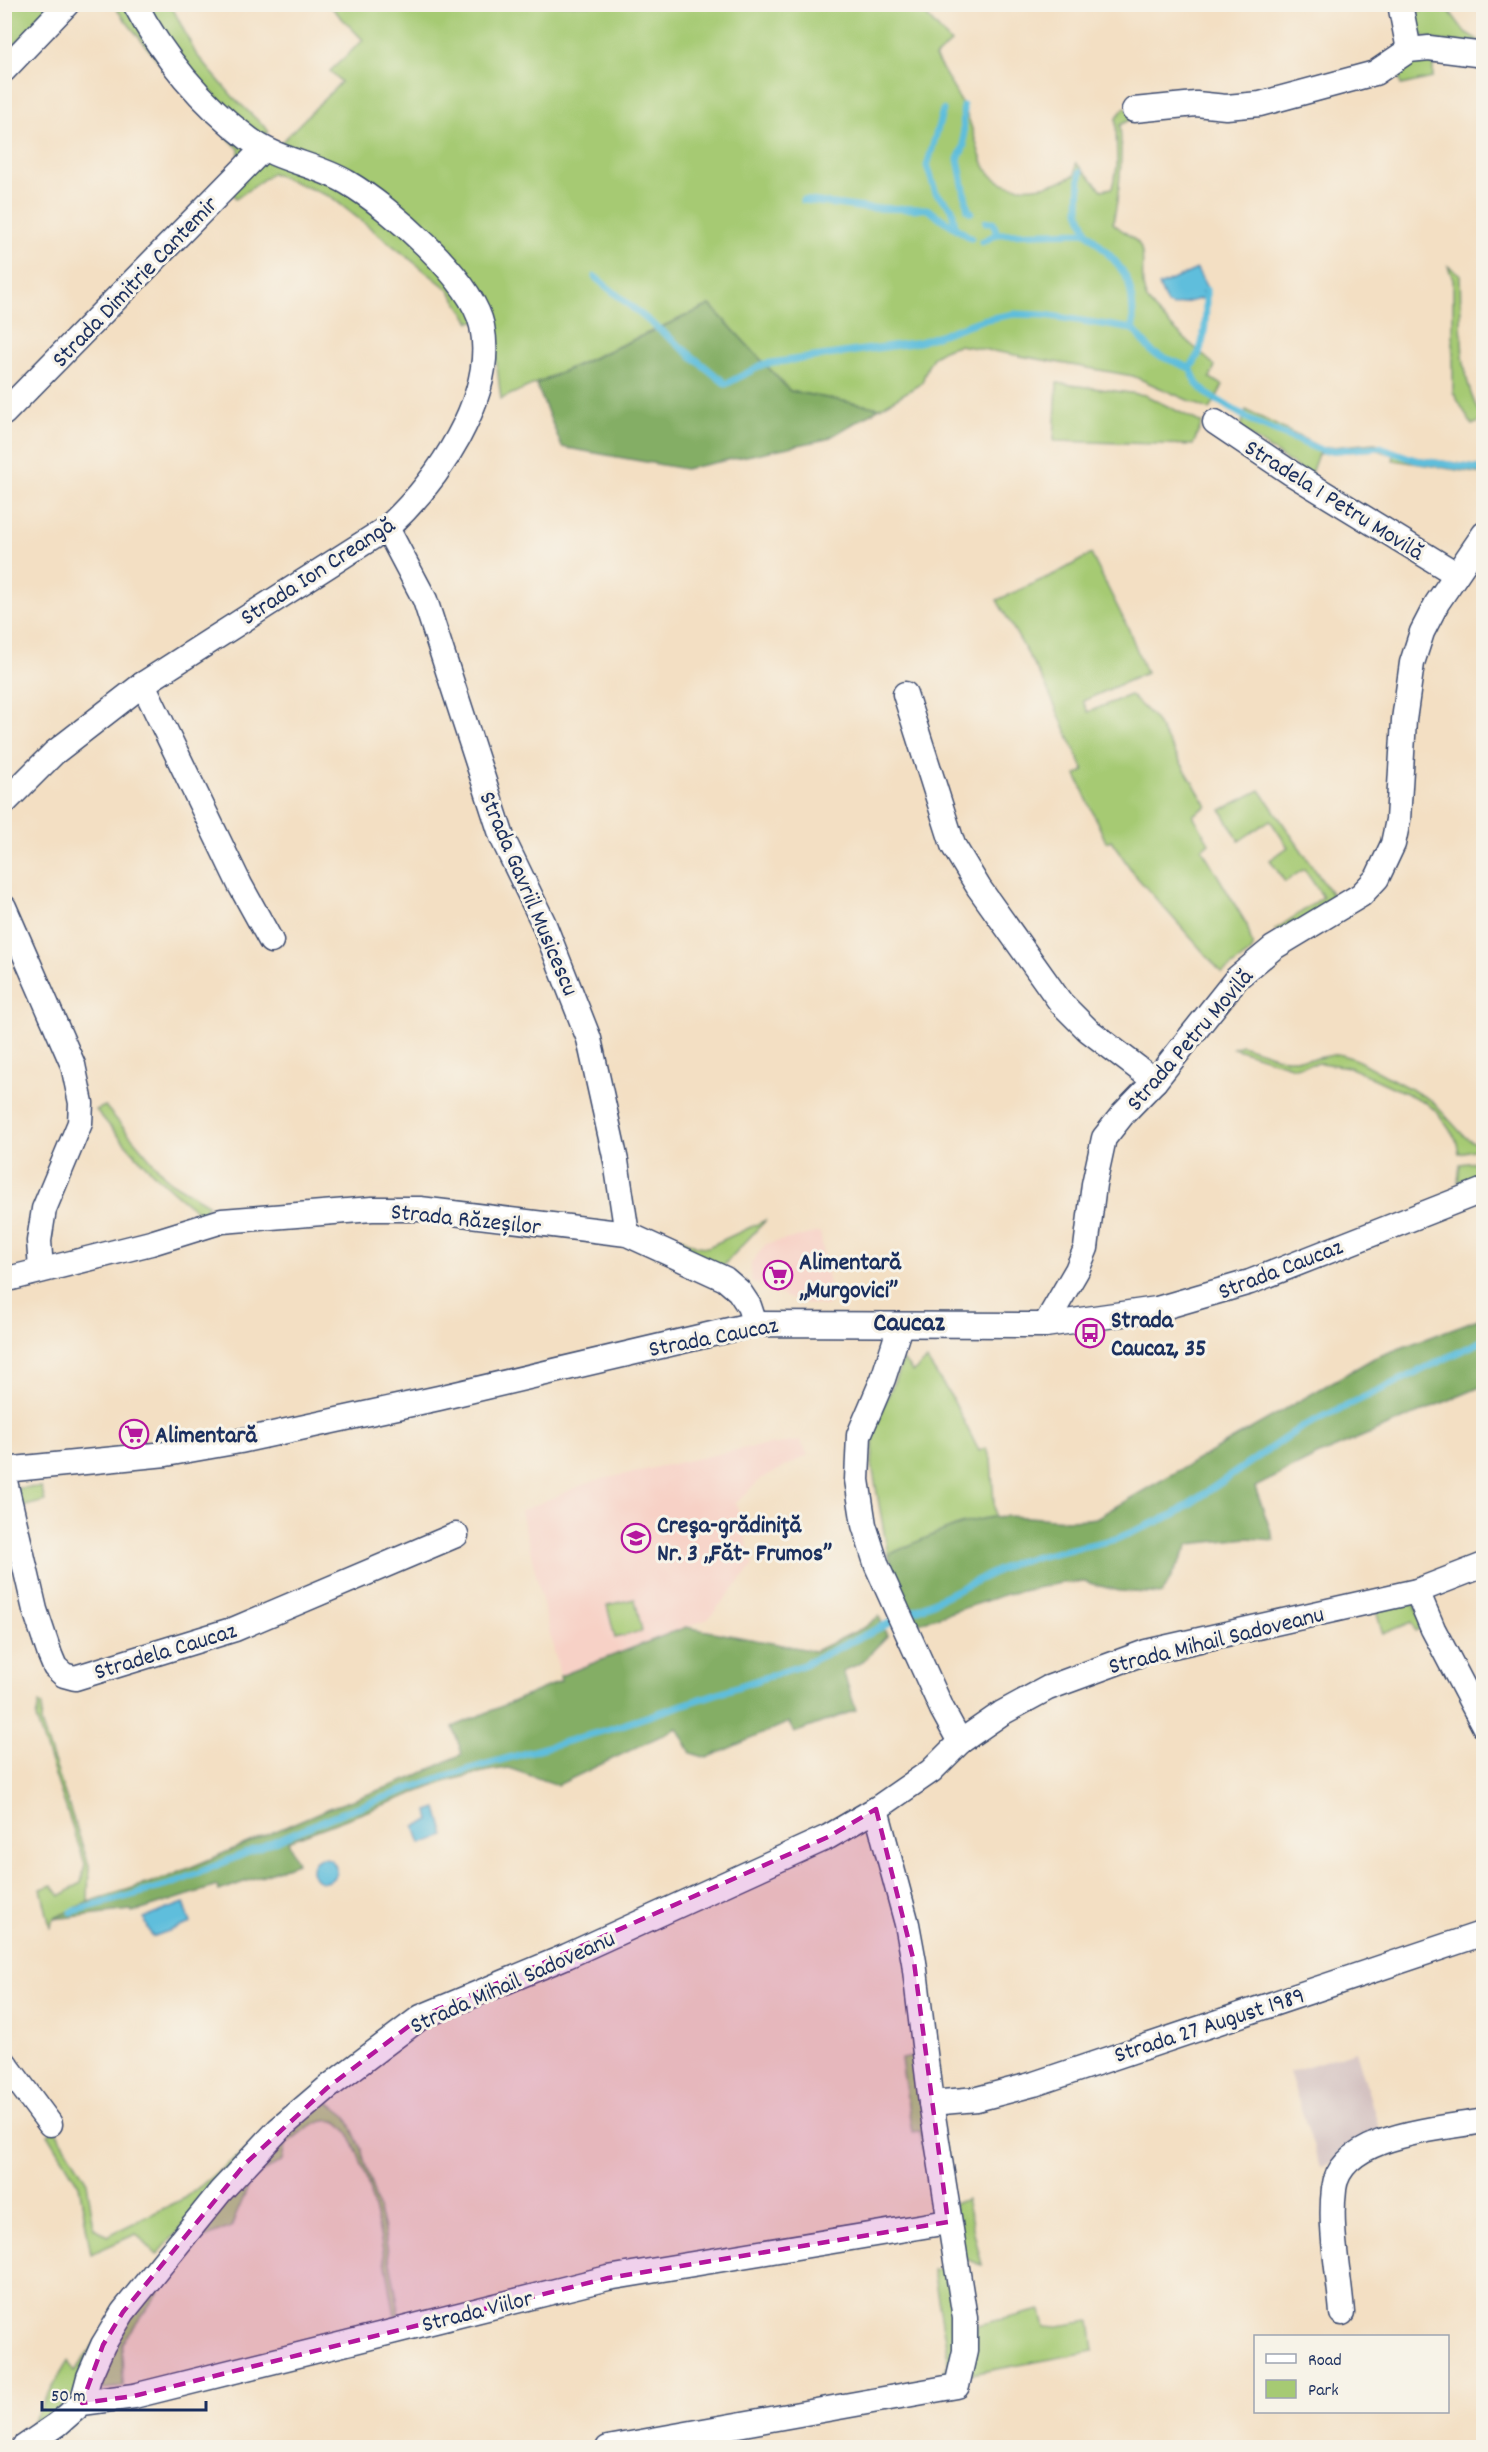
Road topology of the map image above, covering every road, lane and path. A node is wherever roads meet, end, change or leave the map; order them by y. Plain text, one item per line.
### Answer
1 (67, 4) edge
2 (135, 4) edge
3 (1400, 4) edge
4 (1409, 50) junction
5 (1484, 54) edge
6 (4, 70) edge
7 (1134, 110) dead end
8 (263, 148) junction
9 (4, 413) edge
10 (1215, 422) dead end
11 (387, 528) junction
12 (1484, 534) edge
13 (1456, 574) junction
14 (143, 684) junction
15 (904, 694) dead end
16 (4, 803) edge
17 (4, 907) edge
18 (271, 940) dead end
19 (1155, 1081) junction
20 (1484, 1190) edge
21 (627, 1234) junction
22 (41, 1270) junction
23 (4, 1280) edge
24 (755, 1324) junction
25 (1045, 1324) junction
26 (900, 1326) junction
27 (4, 1470) edge
28 (4, 1477) edge
29 (456, 1534) dead end
30 (1484, 1564) edge
31 (1417, 1591) junction
32 (1484, 1726) edge
33 (960, 1742) junction
34 (876, 1809) junction
35 (1484, 1933) edge
36 (4, 2062) edge
37 (931, 2103) junction
38 (1484, 2121) edge
39 (50, 2124) dead end
40 (948, 2222) junction
41 (1342, 2313) dead end
42 (82, 2403) junction
43 (23, 2448) edge
44 (608, 2448) edge

1 - 6 street
2 - 8 street, Strada Ion Creangă
3 - 4 street
4 - 5 street
4 - 7 street
8 - 9 street, Strada Dimitrie Cantemir
8 - 11 street, Strada Ion Creangă
10 - 13 street, Stradela 1 Petru Movilă
11 - 14 street, Strada Ion Creangă
11 - 21 street, Strada Gavriil Musicescu
12 - 13 street, Strada Petru Movilă
13 - 19 street, Strada Petru Movilă
14 - 16 street, Strada Ion Creangă
14 - 18 street
15 - 19 street
17 - 22 street
19 - 25 street, Strada Petru Movilă
20 - 25 street, Strada Caucaz
21 - 22 street, Strada Răzeșilor
21 - 24 street, Strada Răzeșilor
22 - 23 street, Strada Răzeșilor
24 - 26 street, Strada Caucaz
24 - 27 street, Strada Caucaz
25 - 26 street, Strada Caucaz
26 - 33 street
28 - 29 street, Stradela Caucaz
30 - 31 street, Strada Mihail Sadoveanu
31 - 32 street
31 - 33 street, Strada Mihail Sadoveanu
33 - 34 street, Strada Mihail Sadoveanu
34 - 37 street
34 - 42 street, Strada Mihail Sadoveanu
35 - 37 street, Strada 27 August 1989
36 - 39 street
37 - 40 street
38 - 41 street
40 - 42 street, Strada Viilor
40 - 44 street
42 - 43 street

